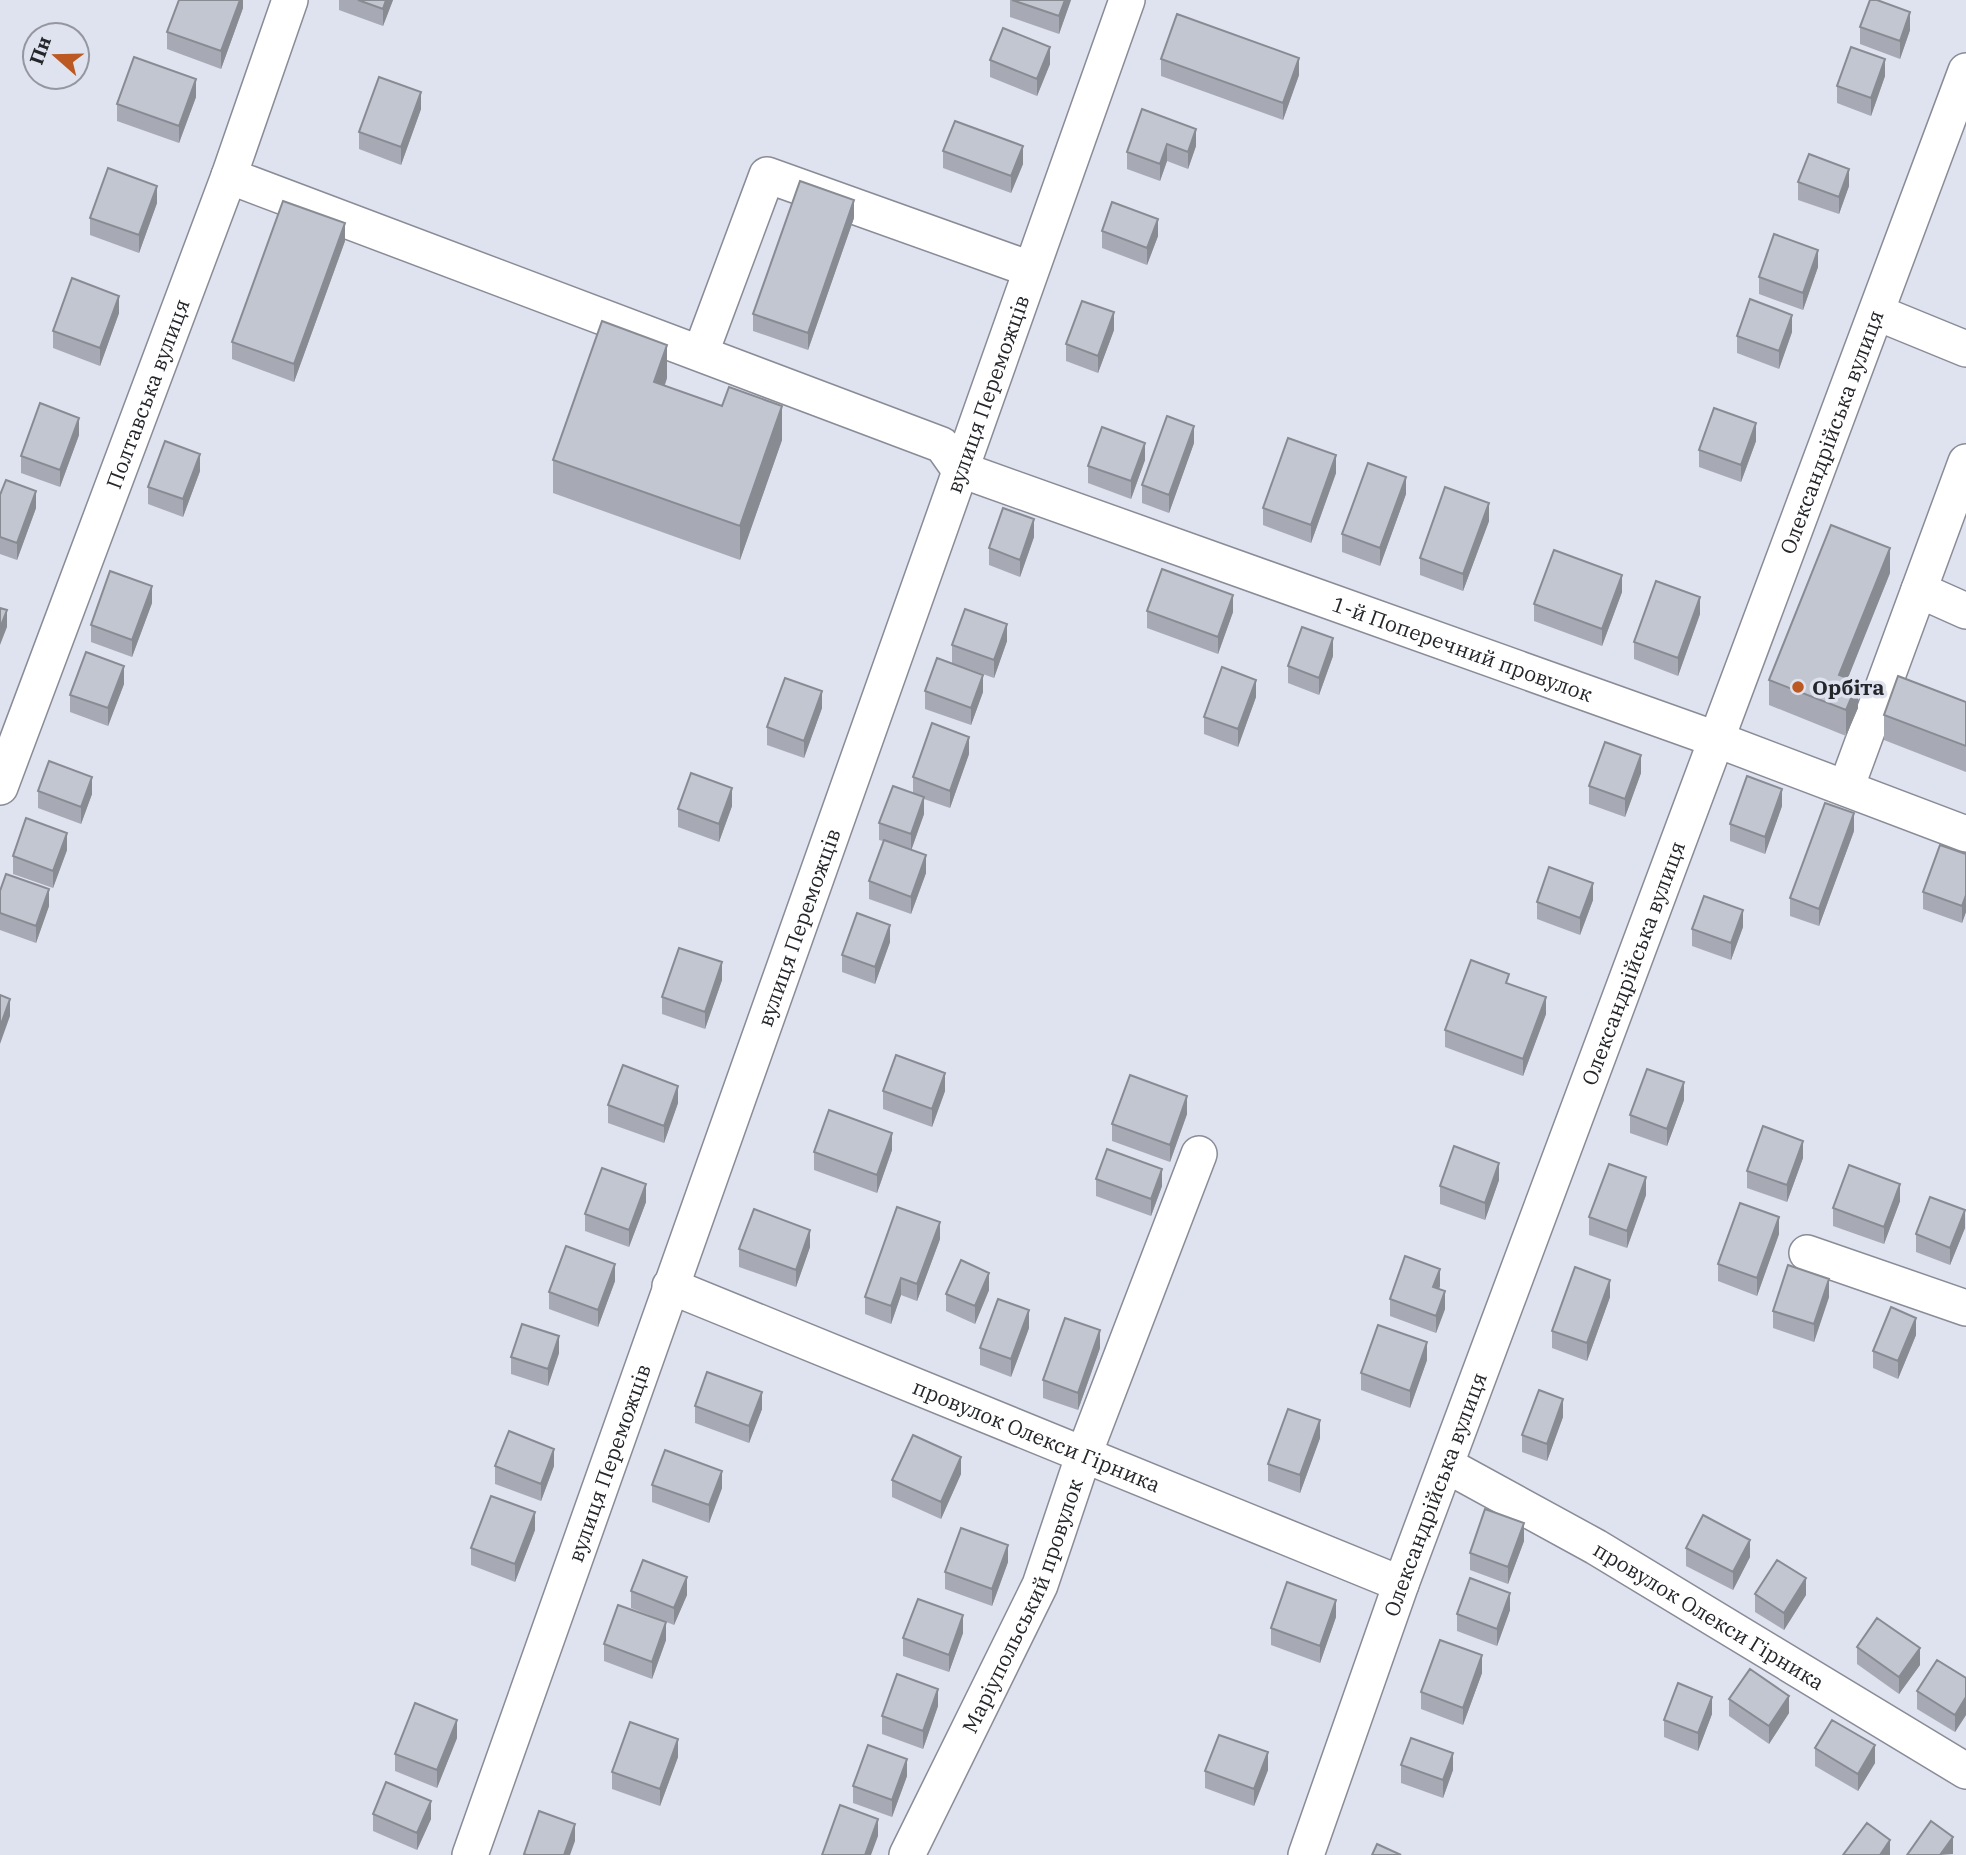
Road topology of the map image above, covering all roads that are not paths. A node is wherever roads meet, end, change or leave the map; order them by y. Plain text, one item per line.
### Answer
1 (290, 0) edge
2 (1127, 0) edge
3 (1966, 71) edge
4 (229, 176) junction
5 (1030, 270) junction
6 (1878, 313) junction
7 (1966, 349) edge
8 (701, 352) junction
9 (1966, 462) edge
10 (959, 469) junction
11 (1919, 590) junction
12 (1966, 611) edge
13 (1718, 740) junction
14 (0, 787) edge
15 (1846, 788) junction
16 (1966, 834) edge
17 (1199, 1154) dead end
18 (1807, 1253) dead end
19 (670, 1286) junction
20 (1966, 1308) edge
21 (1084, 1454) junction
22 (1448, 1466) junction
23 (1401, 1584) junction
24 (1966, 1771) edge
25 (470, 1855) edge
26 (906, 1855) edge
27 (1306, 1855) edge

1 - 4 street, Полтавська вулиця
2 - 5 street, вулиця Переможців
3 - 6 street, Олександрійська вулиця
4 - 8 street
4 - 14 street, Полтавська вулиця
5 - 8 street
5 - 10 street, вулиця Переможців
6 - 7 street
6 - 13 street, Олександрійська вулиця
8 - 10 street
9 - 11 street
10 - 13 street, 1-й Поперечний провулок
10 - 19 street, вулиця Переможців
11 - 12 street
11 - 15 street
13 - 15 street, 1-й Поперечний провулок
13 - 22 street, Олександрійська вулиця
15 - 16 street, 1-й Поперечний провулок
17 - 21 street, Маріупольський провулок
18 - 20 street
19 - 21 street, провулок Олекси Гірника
19 - 25 street, вулиця Переможців
21 - 23 street, провулок Олекси Гірника
21 - 26 street, Маріупольський провулок
22 - 23 street, Олександрійська вулиця
22 - 24 street, провулок Олекси Гірника
23 - 27 street, Олександрійська вулиця

